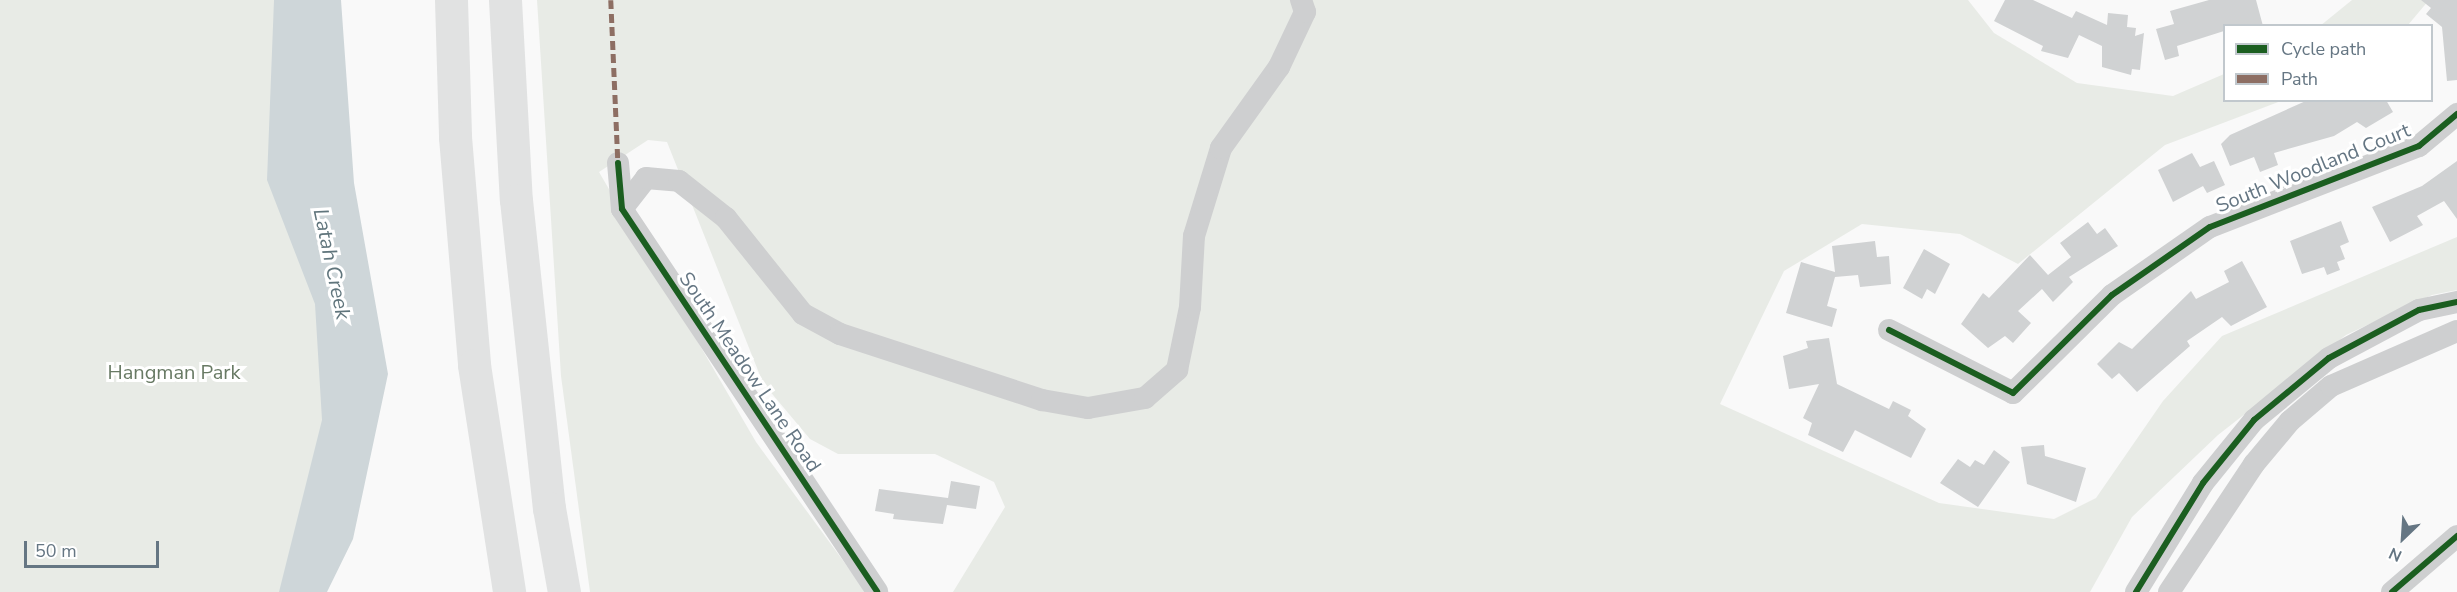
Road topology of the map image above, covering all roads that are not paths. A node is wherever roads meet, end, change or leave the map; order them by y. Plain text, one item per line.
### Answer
1 (451, 0) edge
2 (505, 0) edge
3 (1301, 0) edge
4 (2457, 114) edge
5 (618, 163) dead end
6 (622, 210) junction
7 (2457, 302) edge
8 (1889, 330) dead end
9 (2457, 331) edge
10 (2457, 536) edge
11 (509, 592) edge
12 (564, 592) edge
13 (877, 592) edge
14 (2136, 592) edge
15 (2169, 592) edge
16 (2392, 592) edge

1 - 11 highway
2 - 12 highway
3 - 6 street
4 - 8 street, South Woodland Court
5 - 6 street, South Meadow Lane Road
6 - 13 street, South Meadow Lane Road
7 - 14 street
9 - 15 street
10 - 16 street

